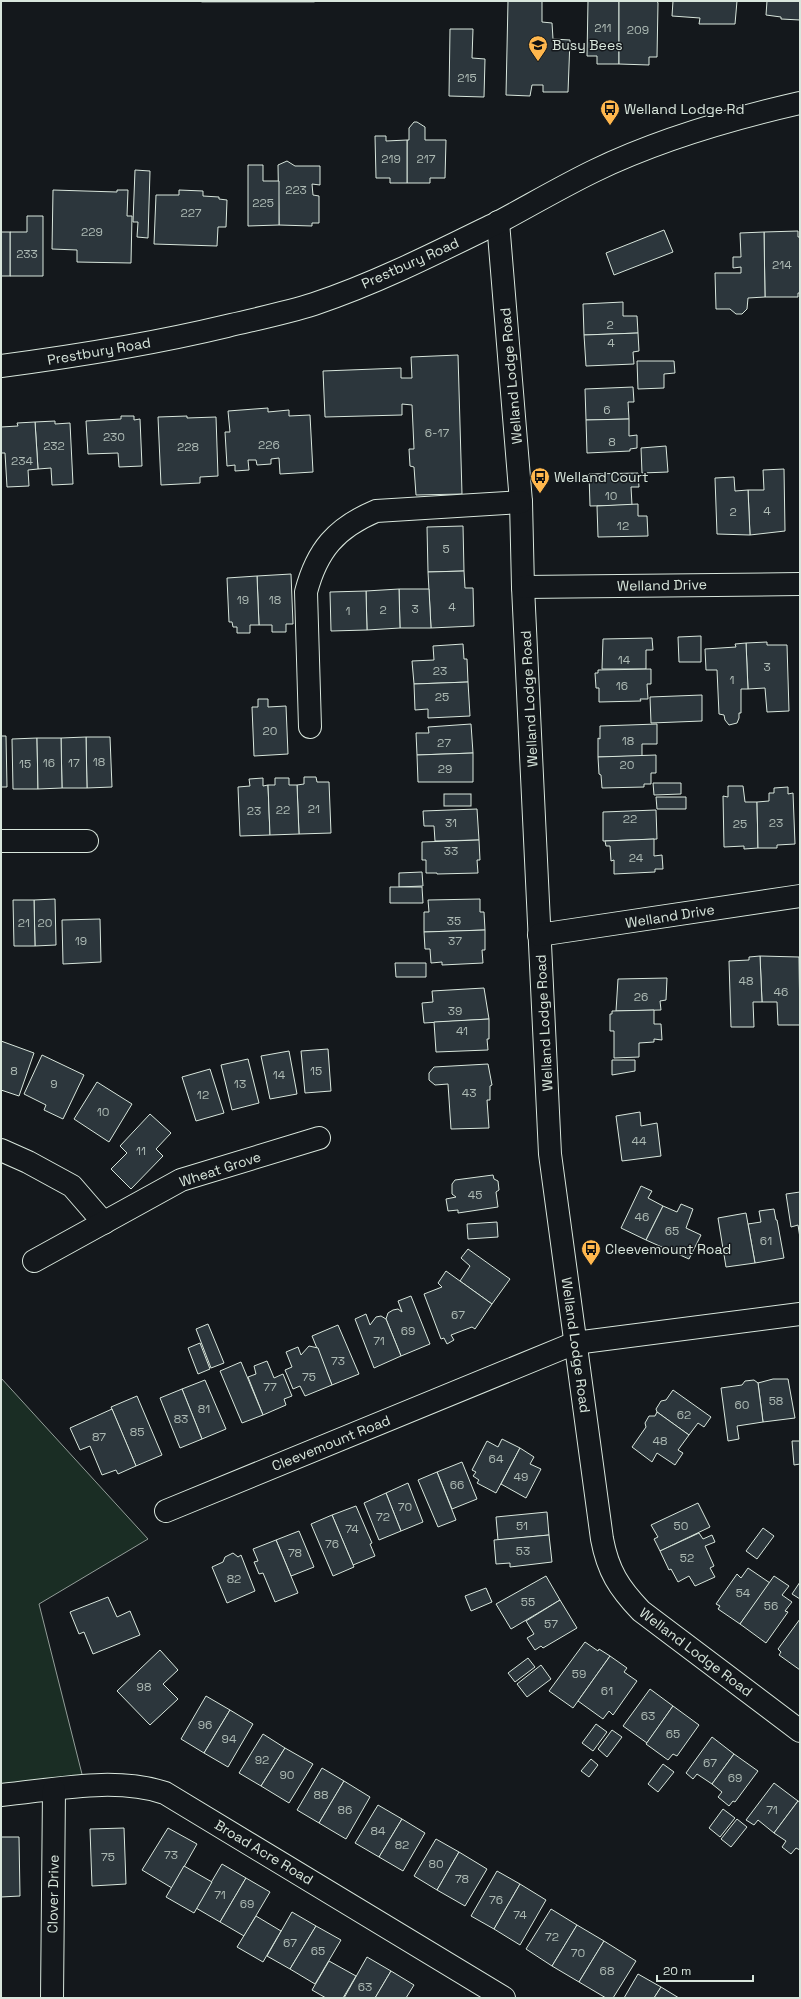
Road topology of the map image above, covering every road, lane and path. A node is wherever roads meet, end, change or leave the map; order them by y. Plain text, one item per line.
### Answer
1 (800, 103) edge
2 (498, 222) junction
3 (1, 366) edge
4 (521, 502) junction
5 (800, 584) edge
6 (523, 587) junction
7 (310, 727) dead end
8 (1, 841) edge
9 (87, 841) dead end
10 (800, 896) edge
11 (540, 935) junction
12 (319, 1138) dead end
13 (1, 1150) edge
14 (104, 1222) junction
15 (34, 1261) dead end
16 (800, 1314) edge
17 (575, 1343) junction
18 (166, 1511) dead end
19 (800, 1731) edge
20 (54, 1790) junction
21 (1, 1795) edge
22 (52, 1998) edge
23 (504, 1998) edge

1 - 2 street, Prestbury Road
2 - 3 street, Prestbury Road
2 - 4 street, Welland Lodge Road
4 - 6 street, Welland Lodge Road
4 - 7 street
5 - 6 street, Welland Drive
6 - 11 street, Welland Lodge Road
8 - 9 street
10 - 11 street, Welland Drive
11 - 17 street, Welland Lodge Road
12 - 14 street, Wheat Grove
13 - 14 street
14 - 15 street, Wheat Grove
16 - 17 street, Cleevemount Road
17 - 18 street, Cleevemount Road
17 - 19 street, Welland Lodge Road
20 - 21 street, Broad Acre Road
20 - 22 street, Clover Drive
20 - 23 street, Broad Acre Road

